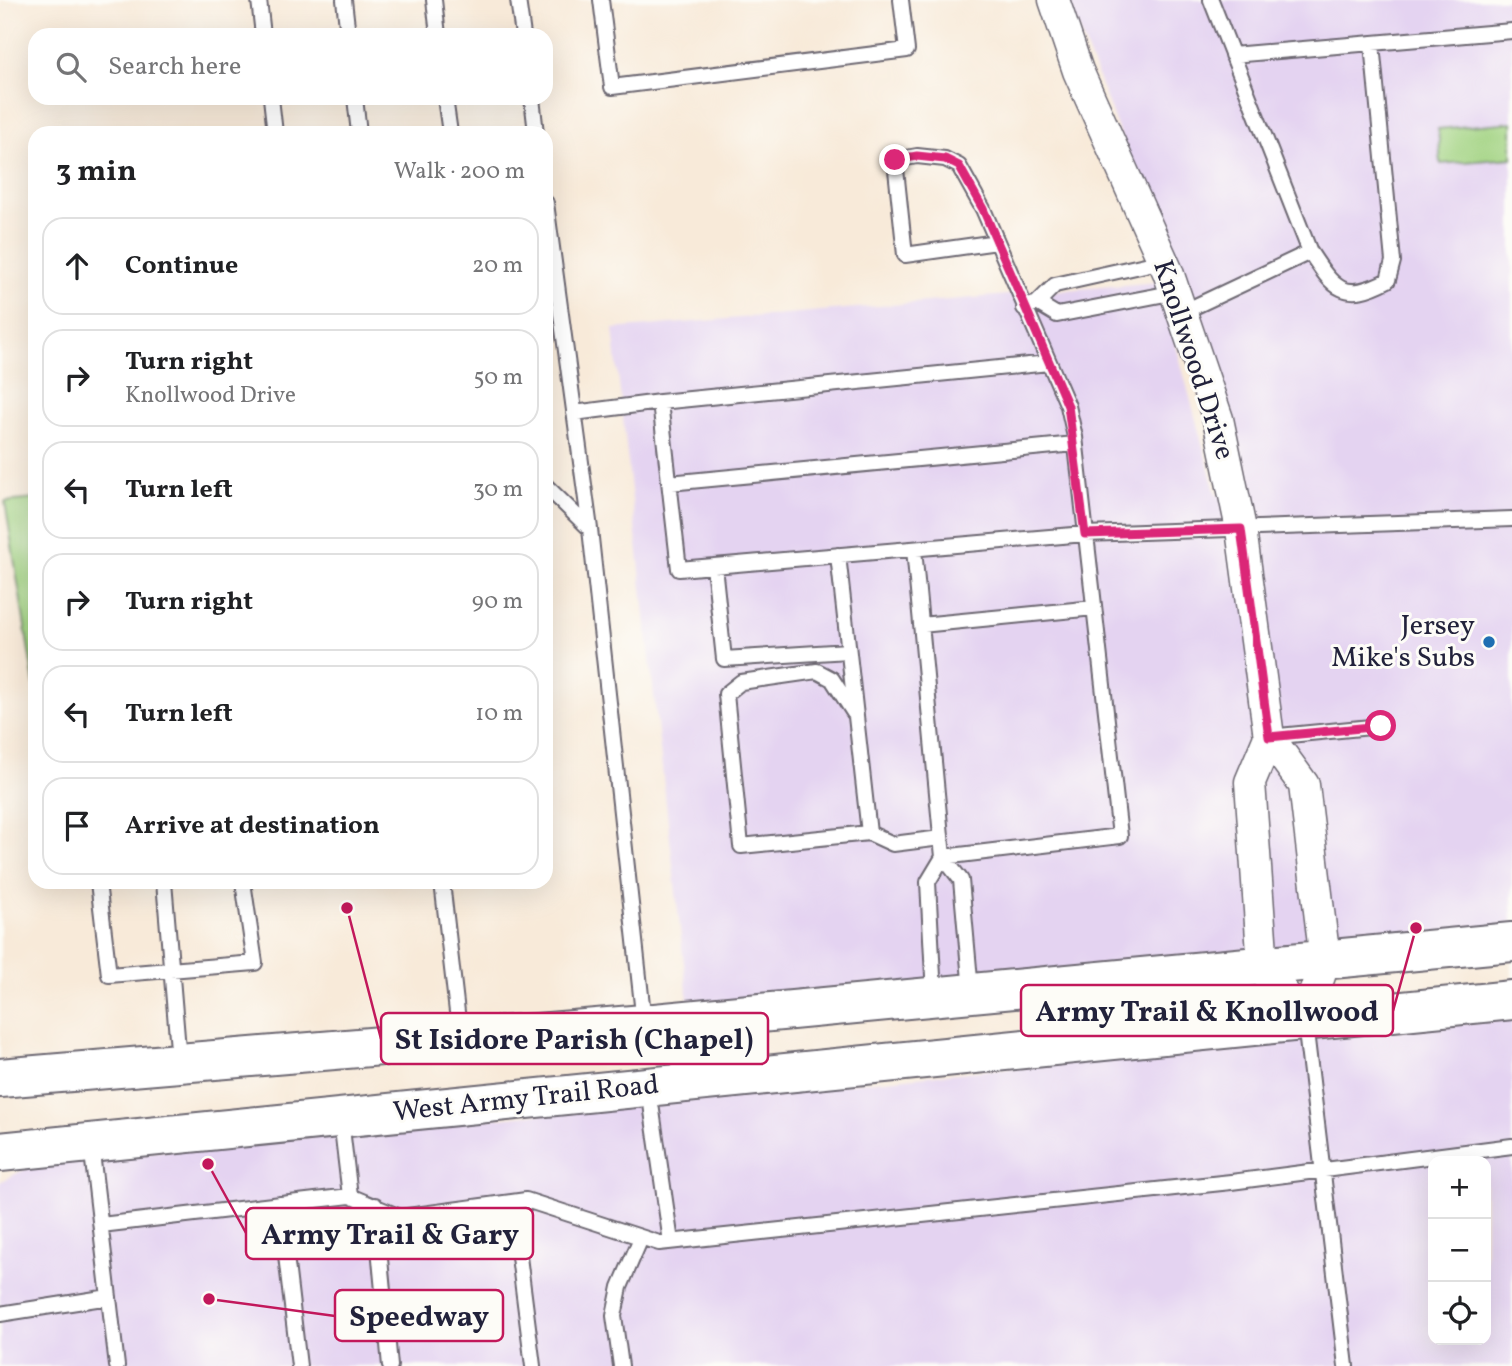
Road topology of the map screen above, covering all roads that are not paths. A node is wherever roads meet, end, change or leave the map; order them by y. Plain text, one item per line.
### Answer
1 (260, 0) edge
2 (344, 0) edge
3 (433, 0) edge
4 (518, 0) edge
5 (601, 0) edge
6 (901, 0) edge
7 (1054, 0) edge
8 (1211, 0) edge
9 (262, 28) edge
10 (347, 28) edge
11 (437, 28) edge
12 (522, 28) edge
13 (1512, 31) edge
14 (1372, 44) junction
15 (1232, 55) junction
16 (272, 105) edge
17 (356, 105) edge
18 (446, 105) edge
19 (533, 105) edge
20 (274, 126) edge
21 (358, 126) edge
22 (449, 126) edge
23 (536, 126) edge
24 (997, 242) junction
25 (1310, 252) junction
26 (553, 253) edge
27 (1163, 261) junction
28 (1180, 302) junction
29 (1030, 306) junction
30 (1049, 363) junction
31 (660, 402) junction
32 (575, 412) junction
33 (1075, 444) junction
34 (669, 483) junction
35 (553, 493) edge
36 (1512, 519) edge
37 (590, 529) junction
38 (1241, 529) junction
39 (1085, 534) junction
40 (914, 548) junction
41 (838, 555) junction
42 (714, 566) junction
43 (1094, 608) junction
44 (921, 625) junction
45 (848, 651) junction
46 (854, 713) junction
47 (1381, 726) dead end
48 (1269, 737) junction
49 (869, 833) junction
50 (941, 838) junction
51 (943, 857) junction
52 (99, 889) edge
53 (165, 889) edge
54 (244, 889) edge
55 (443, 889) edge
56 (1512, 942) edge
57 (1325, 961) junction
58 (1263, 967) junction
59 (172, 970) junction
60 (971, 995) junction
61 (934, 998) junction
62 (1512, 1000) edge
63 (1305, 1020) junction
64 (644, 1024) junction
65 (460, 1039) junction
66 (179, 1062) junction
67 (0, 1078) edge
68 (649, 1085) junction
69 (341, 1120) junction
70 (91, 1142) junction
71 (1512, 1146) edge
72 (0, 1152) edge
73 (1323, 1170) junction
74 (350, 1196) junction
75 (512, 1202) junction
76 (280, 1204) junction
77 (374, 1205) junction
78 (101, 1225) junction
79 (641, 1238) junction
80 (671, 1242) junction
81 (110, 1297) junction
82 (0, 1314) edge
83 (117, 1366) edge
84 (299, 1366) edge
85 (390, 1366) edge
86 (533, 1366) edge
87 (621, 1366) edge
88 (1346, 1366) edge

1 - 9 lane
2 - 10 lane
3 - 11 lane
4 - 12 lane
5 - 6 lane
7 - 27 street, Knollwood Drive
8 - 15 lane
13 - 14 lane
14 - 15 lane
14 - 25 lane
15 - 25 lane
16 - 20 lane
17 - 21 lane
18 - 22 lane
19 - 23 lane
24 - 24 lane
24 - 29 lane
25 - 28 lane
26 - 32 lane
27 - 28 street, Knollwood Drive
27 - 29 lane
28 - 29 lane
28 - 38 street, Knollwood Drive
29 - 30 lane
30 - 31 lane
30 - 33 lane
31 - 32 lane
31 - 34 lane
32 - 37 lane
33 - 34 lane
33 - 39 lane
34 - 42 lane
35 - 37 lane
36 - 38 lane
37 - 64 lane
38 - 39 lane
38 - 48 street, Knollwood Drive
39 - 40 lane
39 - 43 lane
40 - 41 lane
40 - 44 lane
41 - 42 lane
41 - 45 lane
42 - 45 lane
43 - 44 lane
43 - 51 lane
44 - 50 lane
45 - 46 lane
46 - 49 lane
46 - 49 lane
47 - 48 lane
48 - 57 street, Knollwood Drive
48 - 58 street
49 - 50 lane
50 - 51 lane
51 - 60 lane
51 - 61 lane
52 - 59 lane
53 - 59 lane
54 - 59 lane
55 - 65 lane
56 - 57 main road
57 - 58 main road
57 - 63 street, Knollwood Drive
58 - 60 main road
58 - 63 street
59 - 66 lane
60 - 61 main road
61 - 64 main road
62 - 63 main road, West Army Trail Road
63 - 68 main road, West Army Trail Road
63 - 73 lane
64 - 65 main road
65 - 66 main road
66 - 67 main road
68 - 69 main road, West Army Trail Road
68 - 80 lane
69 - 70 main road, West Army Trail Road
69 - 74 lane
70 - 72 main road, West Army Trail Road
70 - 78 lane
71 - 73 lane
73 - 80 lane
73 - 88 lane
74 - 76 lane
74 - 77 lane
75 - 77 lane
75 - 79 lane
75 - 86 lane
76 - 78 lane
76 - 84 lane
77 - 85 lane
78 - 81 lane
79 - 80 lane
79 - 87 lane
81 - 82 lane
81 - 83 lane

